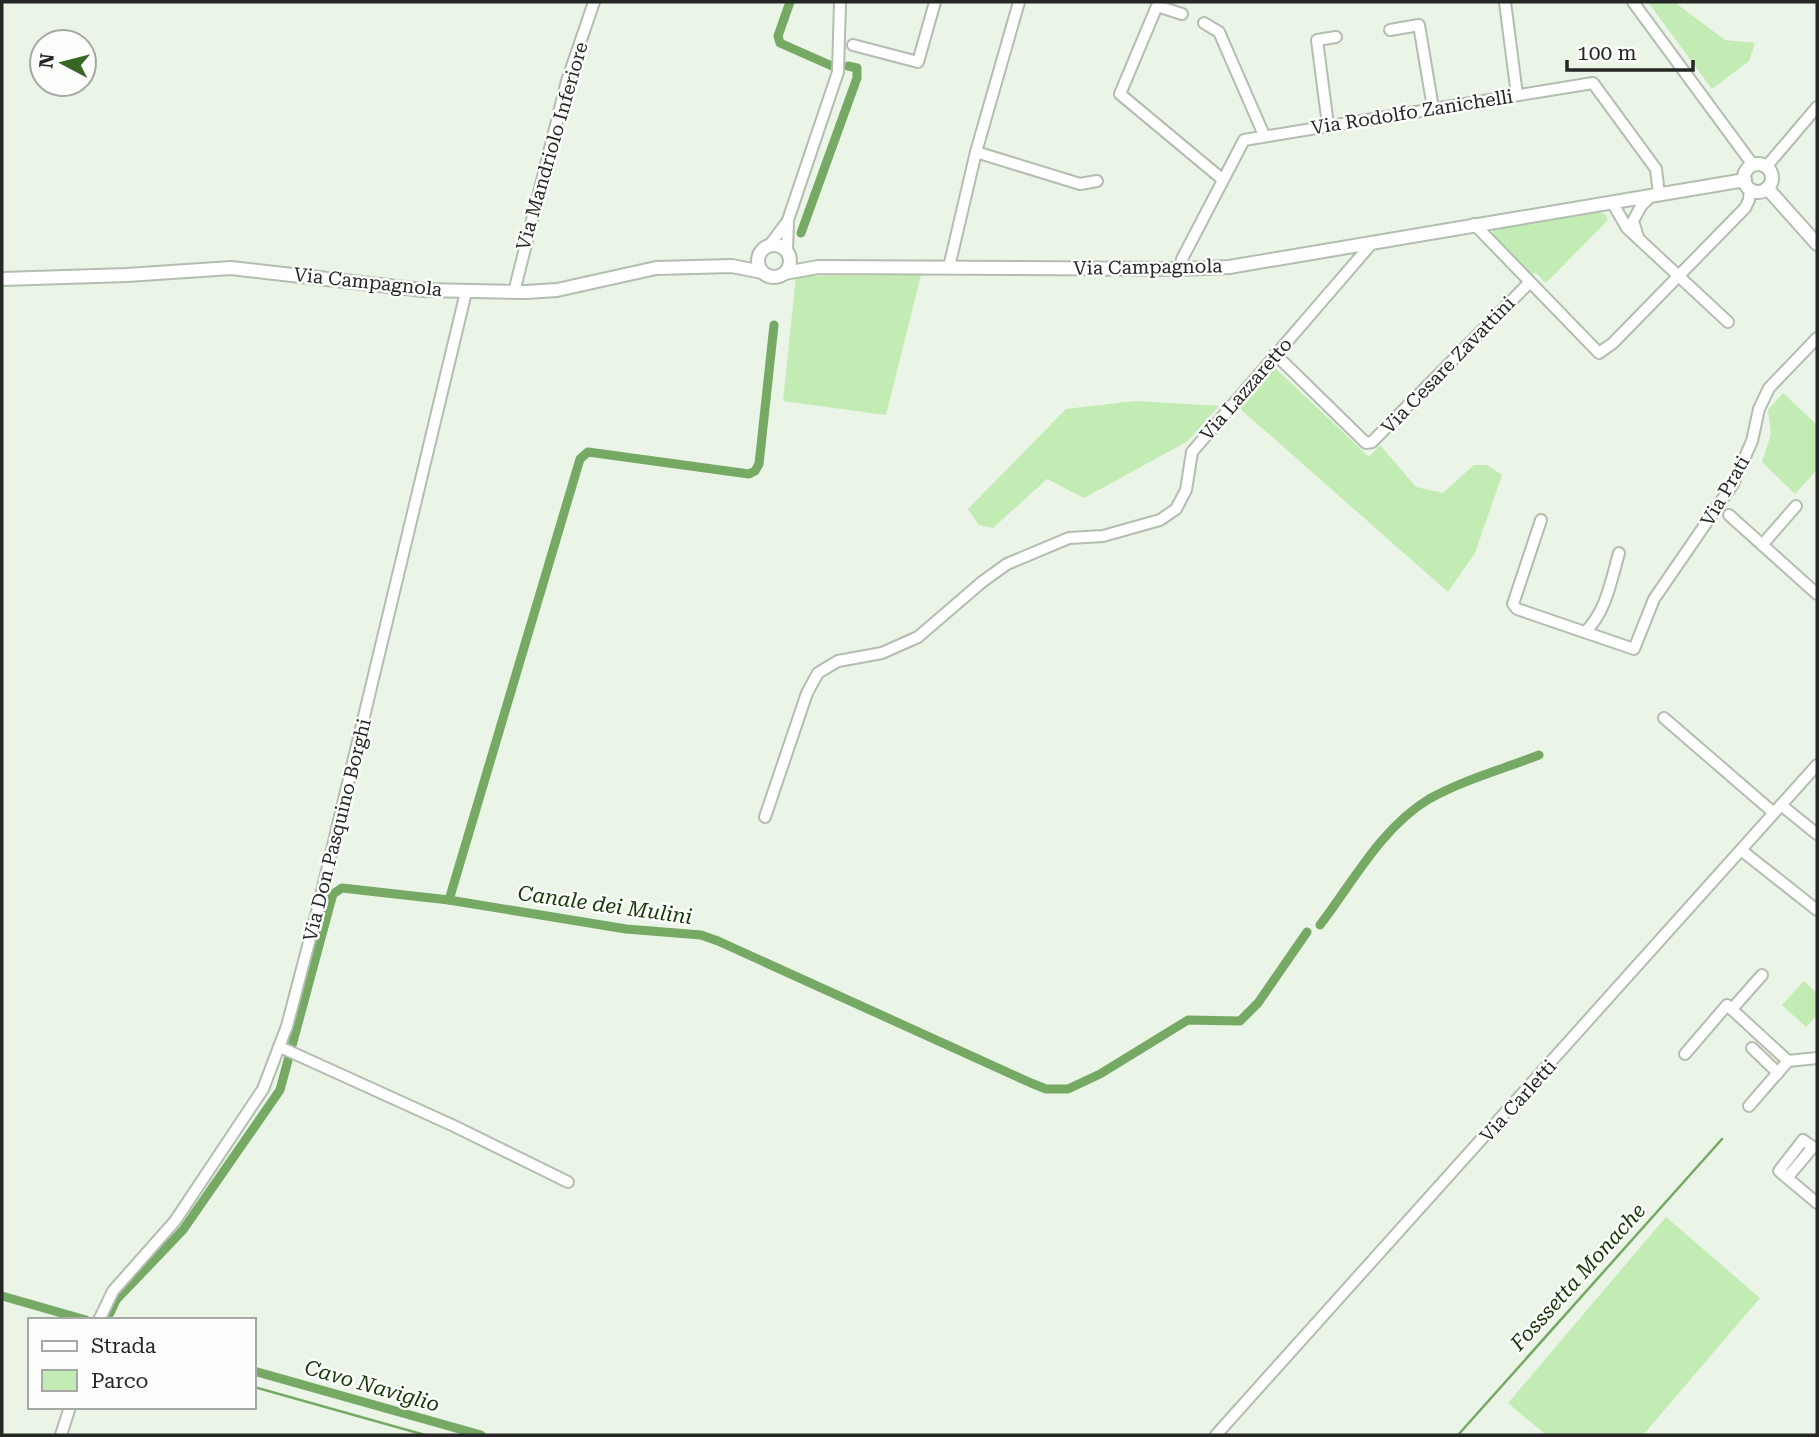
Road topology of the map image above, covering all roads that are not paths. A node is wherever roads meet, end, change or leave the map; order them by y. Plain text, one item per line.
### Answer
1 (594, 2) edge
2 (840, 2) edge
3 (935, 2) edge
4 (1019, 2) edge
5 (1505, 2) edge
6 (1633, 2) edge
7 (1182, 14) dead end
8 (1204, 23) dead end
9 (1390, 30) dead end
10 (1336, 37) dead end
11 (853, 45) dead end
12 (1517, 95) junction
13 (1817, 107) edge
14 (1433, 108) junction
15 (1328, 125) junction
16 (1264, 135) junction
17 (976, 152) junction
18 (1759, 166) junction
19 (1222, 179) junction
20 (1097, 181) dead end
21 (1747, 184) junction
22 (1768, 188) junction
23 (1655, 195) junction
24 (1616, 201) junction
25 (788, 220) junction
26 (1633, 221) junction
27 (1482, 227) junction
28 (1638, 237) junction
29 (1373, 242) junction
30 (1817, 244) edge
31 (764, 250) junction
32 (788, 254) junction
33 (732, 265) junction
34 (818, 267) junction
35 (949, 267) junction
36 (1180, 269) junction
37 (762, 272) junction
38 (785, 273) junction
39 (1678, 275) junction
40 (2, 279) edge
41 (1529, 283) junction
42 (466, 292) junction
43 (514, 292) junction
44 (1728, 322) dead end
45 (1817, 338) edge
46 (1275, 354) junction
47 (1796, 506) dead end
48 (1730, 516) dead end
49 (1541, 520) dead end
50 (1762, 545) junction
51 (1619, 553) dead end
52 (1817, 594) edge
53 (1585, 632) junction
54 (1664, 718) dead end
55 (1817, 765) edge
56 (1777, 809) junction
57 (765, 817) dead end
58 (1817, 834) edge
59 (1741, 850) junction
60 (1817, 910) edge
61 (1762, 975) dead end
62 (1732, 1009) junction
63 (1752, 1048) dead end
64 (287, 1051) junction
65 (1685, 1054) dead end
66 (1817, 1058) edge
67 (1788, 1061) junction
68 (1778, 1073) junction
69 (1749, 1106) dead end
70 (1787, 1178) dead end
71 (568, 1182) dead end
72 (1817, 1203) edge
73 (100, 1316) edge
74 (69, 1409) edge
75 (61, 1435) edge
76 (1216, 1435) edge

1 - 43 street, Via Mandriolo Inferiore
2 - 25 street
3 - 11 street
4 - 17 street
5 - 12 street
6 - 18 street
7 - 19 street
8 - 16 street
9 - 14 street
10 - 15 street
12 - 14 street, Via Rodolfo Zanichelli
12 - 23 street, Via Rodolfo Zanichelli
13 - 18 street
14 - 15 street, Via Rodolfo Zanichelli
15 - 16 street, Via Rodolfo Zanichelli
16 - 19 street, Via Rodolfo Zanichelli
17 - 20 street
17 - 35 street
18 - 21 main road
18 - 22 main road
19 - 36 street, Via Rodolfo Zanichelli
21 - 22 main road
21 - 23 main road, Via Campagnola
21 - 39 street
22 - 30 main road
23 - 24 main road, Via Campagnola
23 - 26 street
24 - 26 street
24 - 27 main road, Via Campagnola
24 - 28 street
25 - 31 street
25 - 32 street
26 - 28 street
27 - 29 main road, Via Campagnola
27 - 41 street
28 - 39 street
29 - 36 main road, Via Campagnola
29 - 46 street, Via Lazzaretto
31 - 32 main road, Via Campagnola
31 - 33 main road, Via Campagnola
31 - 37 main road
32 - 34 main road, Via Campagnola
32 - 38 main road
33 - 37 main road, Via Campagnola
33 - 43 main road, Via Campagnola
34 - 35 main road, Via Campagnola
34 - 38 main road, Via Campagnola
35 - 36 main road, Via Campagnola
37 - 38 main road, Via Campagnola
39 - 41 street
39 - 44 street
40 - 42 main road, Via Campagnola
41 - 46 street, Via Cesare Zavattini
42 - 43 main road, Via Campagnola
42 - 64 street, Via Don Pasquino Borghi
45 - 53 street, Via Prati
46 - 57 street, Via Lazzaretto
47 - 50 street
48 - 50 street
49 - 53 street
50 - 52 street
51 - 53 street
54 - 56 street
55 - 56 street, Via Carletti
56 - 58 street
56 - 59 street, Via Carletti
59 - 60 street
59 - 76 street, Via Carletti
61 - 62 street
62 - 65 street
62 - 67 street
63 - 68 street
64 - 71 street
64 - 73 street, Via Don Pasquino Borghi
66 - 67 street
67 - 68 street
68 - 69 street
70 - 72 street
74 - 75 street

